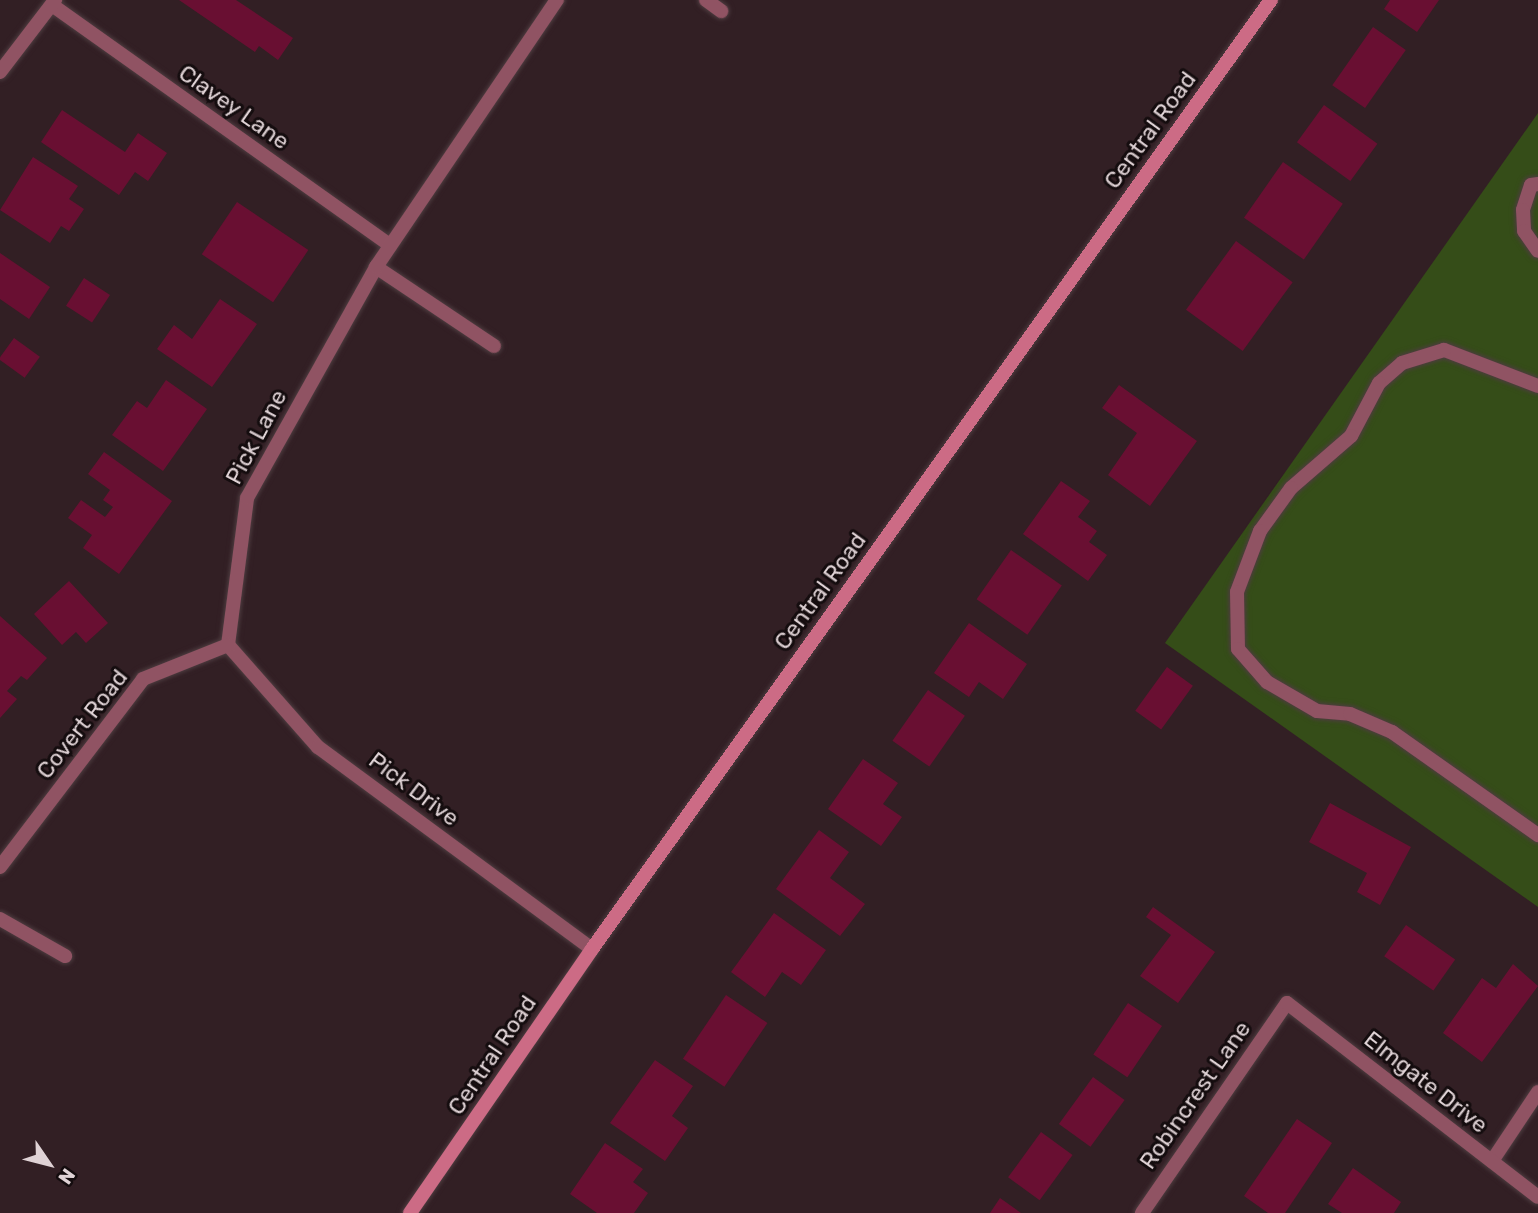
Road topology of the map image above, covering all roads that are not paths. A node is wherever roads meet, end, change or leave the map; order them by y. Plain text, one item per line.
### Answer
1 (557, 0) edge
2 (706, 0) edge
3 (1271, 0) edge
4 (54, 3) edge
5 (721, 11) dead end
6 (0, 72) edge
7 (1538, 184) edge
8 (390, 245) junction
9 (1538, 251) edge
10 (376, 267) junction
11 (495, 346) dead end
12 (1538, 386) edge
13 (228, 645) junction
14 (1538, 835) edge
15 (0, 867) edge
16 (0, 919) edge
17 (592, 949) junction
18 (65, 956) dead end
19 (1287, 1003) joint
20 (1538, 1093) edge
21 (1492, 1161) junction
22 (1538, 1196) edge
23 (410, 1213) edge
24 (1142, 1213) edge

1 - 8 street, Pick Lane
2 - 5 street
3 - 17 main road, Central Road
4 - 6 street
4 - 8 street, Clavey Lane
7 - 9 street
8 - 10 street, Pick Lane
10 - 11 street
10 - 13 street, Pick Lane
12 - 14 street
13 - 15 street, Covert Road
13 - 17 street, Pick Drive
16 - 18 street
17 - 23 main road, Central Road
19 - 21 street, Elmgate Drive
19 - 24 street, Robincrest Lane
20 - 21 street
21 - 22 street, Elmgate Drive

